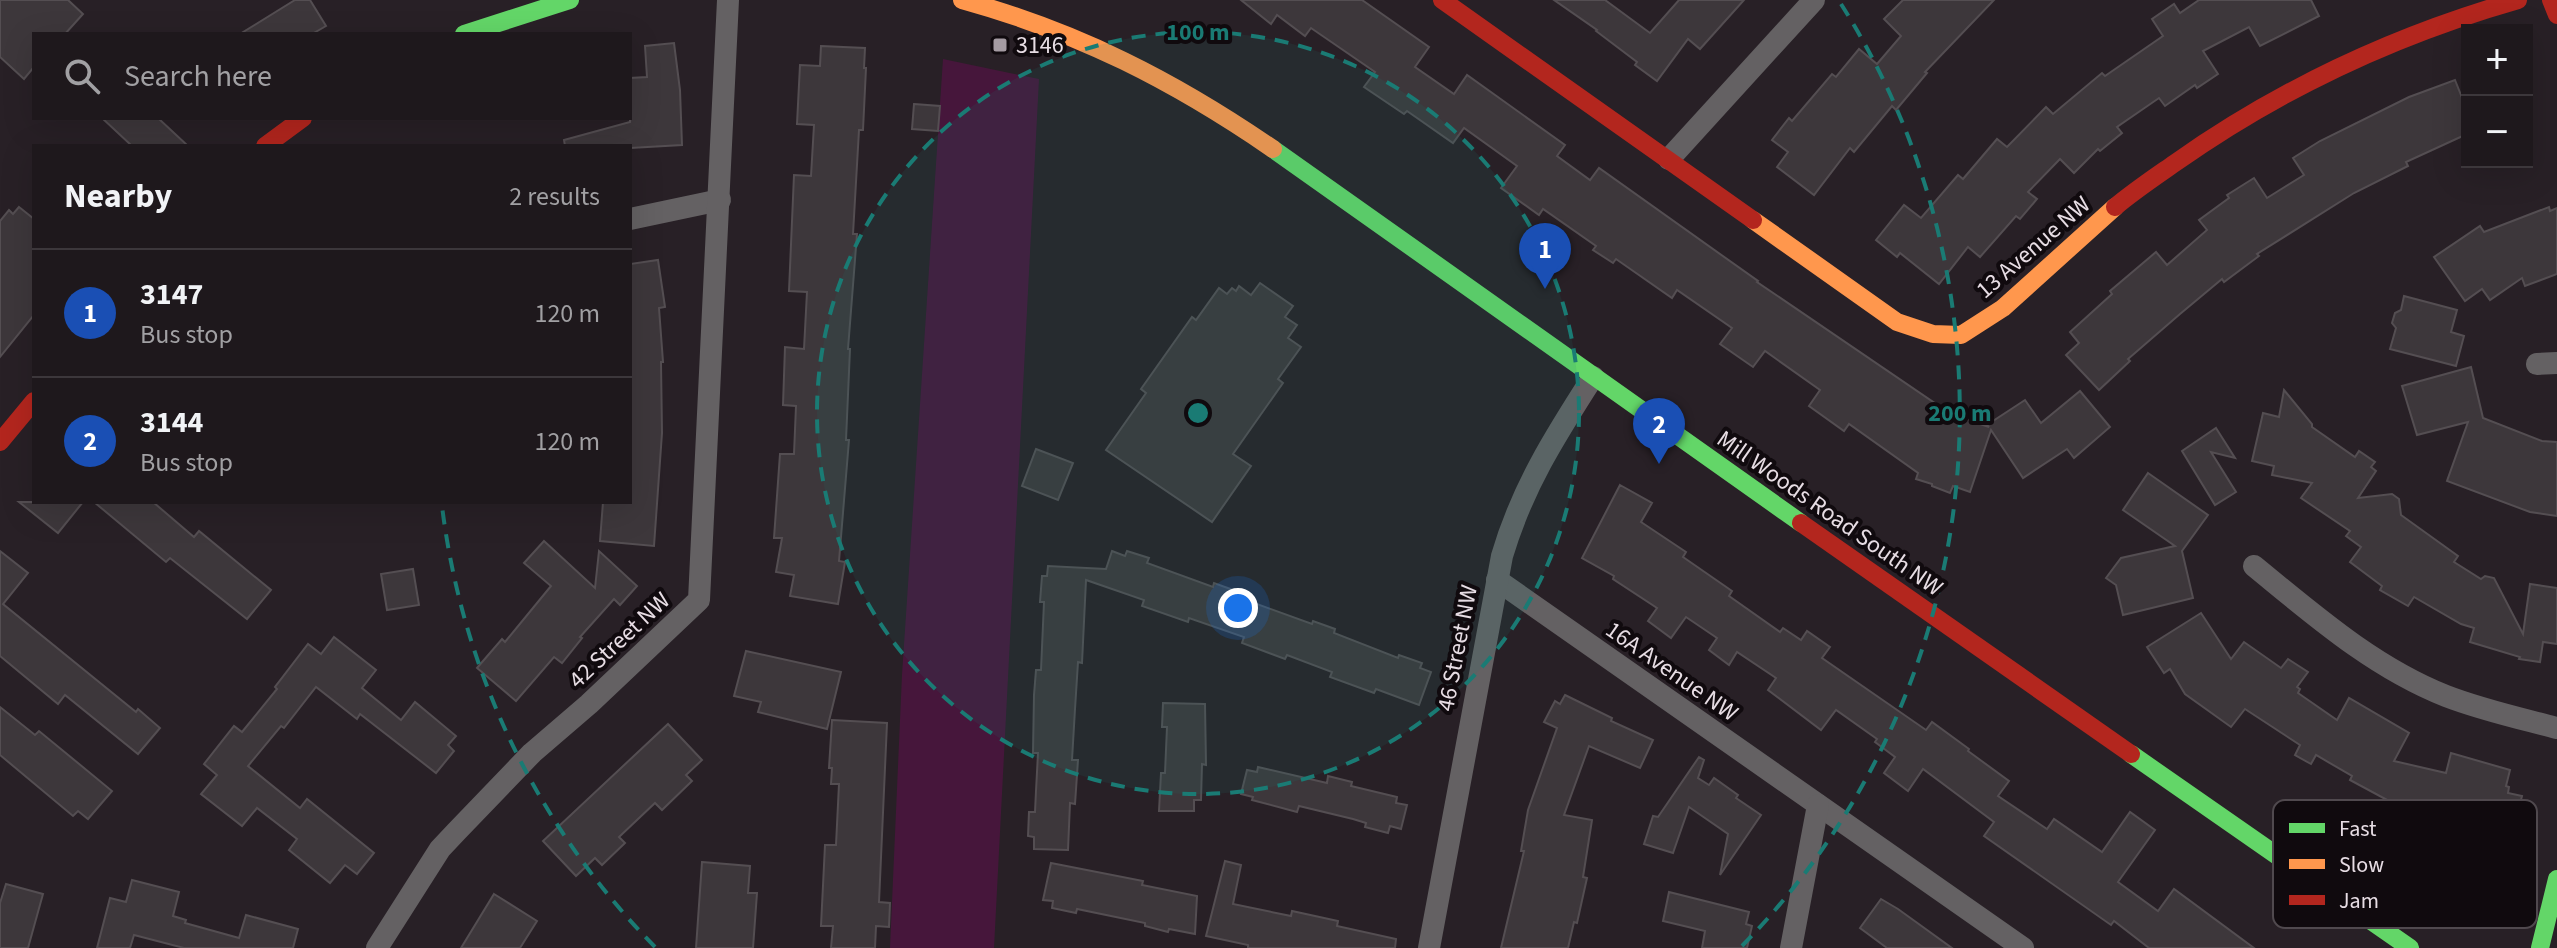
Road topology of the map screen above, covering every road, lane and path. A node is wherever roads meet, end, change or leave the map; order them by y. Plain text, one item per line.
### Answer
1 (570, 0) edge
2 (728, 0) edge
3 (962, 0) edge
4 (1442, 0) edge
5 (1814, 0) edge
6 (2518, 0) edge
7 (2551, 0) edge
8 (2557, 15) edge
9 (470, 32) edge
10 (300, 120) edge
11 (268, 144) edge
12 (1669, 159) junction
13 (720, 200) junction
14 (632, 219) edge
15 (1593, 377) junction
16 (32, 403) edge
17 (0, 442) edge
18 (2254, 566) dead end
19 (1497, 580) junction
20 (2557, 728) edge
21 (1818, 805) junction
22 (2273, 852) edge
23 (2557, 879) edge
24 (2381, 928) edge
25 (377, 948) edge
26 (1429, 948) edge
27 (1791, 948) edge
28 (2023, 948) edge
29 (2410, 948) edge
30 (2540, 948) edge

1 - 9 street
2 - 13 street, 42 Street NW
3 - 15 street, Mill Woods Road South NW
4 - 12 street, 13 Avenue NW
5 - 12 street
6 - 12 street, 13 Avenue NW
7 - 8 street
10 - 11 street
13 - 14 street
13 - 25 street, 42 Street NW
15 - 19 street, 46 Street NW
15 - 22 street, Mill Woods Road South NW
16 - 17 street
18 - 20 street
19 - 21 street, 16A Avenue NW
19 - 26 street, 46 Street NW
21 - 27 street
21 - 28 street, 16A Avenue NW
23 - 30 street
24 - 29 street, Mill Woods Road South NW

